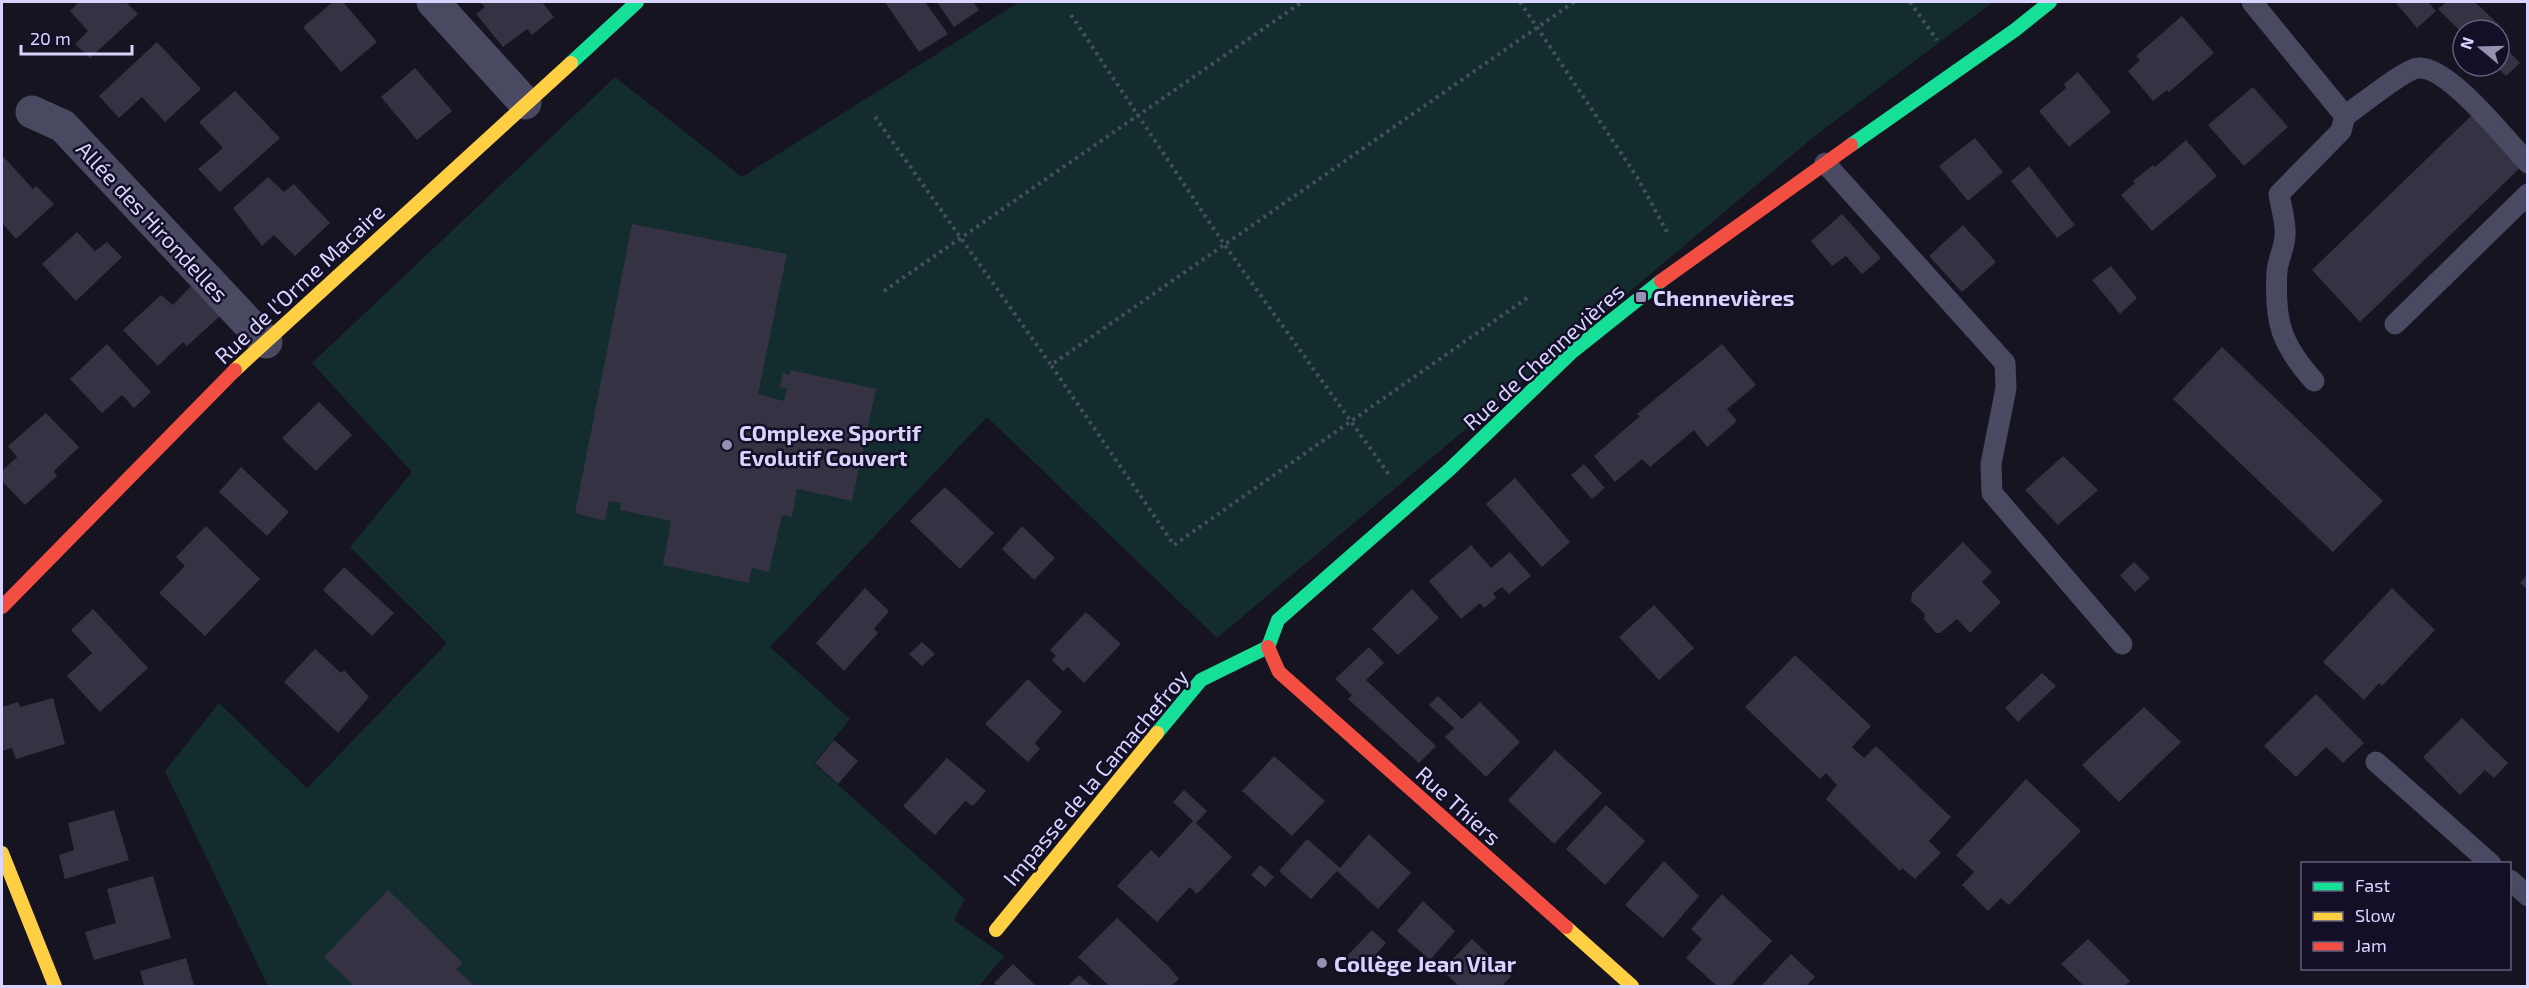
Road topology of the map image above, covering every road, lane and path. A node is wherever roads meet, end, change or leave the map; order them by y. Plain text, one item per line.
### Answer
1 (433, 2) edge
2 (637, 2) edge
3 (1302, 2) edge
4 (1520, 2) edge
5 (1574, 2) edge
6 (1910, 2) edge
7 (2050, 2) edge
8 (2252, 2) edge
9 (1071, 15) dead end
10 (1538, 26) junction
11 (1958, 70) junction
12 (525, 104) junction
13 (32, 112) dead end
14 (1138, 116) junction
15 (2345, 116) junction
16 (875, 117) dead end
17 (1825, 163) junction
18 (2528, 163) edge
19 (2528, 194) edge
20 (960, 238) junction
21 (1224, 244) junction
22 (1684, 262) junction
23 (884, 291) dead end
24 (1527, 298) dead end
25 (2395, 324) dead end
26 (266, 342) junction
27 (1051, 365) junction
28 (2314, 381) dead end
29 (1352, 420) junction
30 (1409, 504) junction
31 (2, 607) edge
32 (2122, 644) dead end
33 (1268, 647) junction
34 (2376, 762) dead end
35 (2, 853) edge
36 (2489, 862) edge
37 (2511, 881) edge
38 (2528, 896) edge
39 (996, 930) dead end
40 (55, 987) edge
41 (1632, 987) edge

1 - 12 street
2 - 12 street, Rue de l'Orme Macaire
3 - 14 path
4 - 10 path
5 - 10 path
6 - 11 path
7 - 11 street, Rue de Chennevières
8 - 15 lane
9 - 14 path
10 - 21 path
10 - 22 path
11 - 17 street, Rue de Chennevières
12 - 26 street, Rue de l'Orme Macaire
13 - 26 street, Allée des Hirondelles
14 - 20 path
14 - 21 path
15 - 18 lane
15 - 28 lane
16 - 20 path
17 - 22 street, Rue de Chennevières
17 - 32 lane
19 - 25 lane
20 - 23 path
20 - 27 path
21 - 27 path
21 - 29 path
22 - 30 street, Rue de Chennevières
24 - 29 path
26 - 31 street, Rue de l'Orme Macaire
27 - 29 path
29 - 30 path
30 - 33 street, Rue de Chennevières
33 - 39 street, Impasse de la Camachefroy
33 - 41 street, Rue Thiers
34 - 36 lane
35 - 40 street
37 - 38 lane

